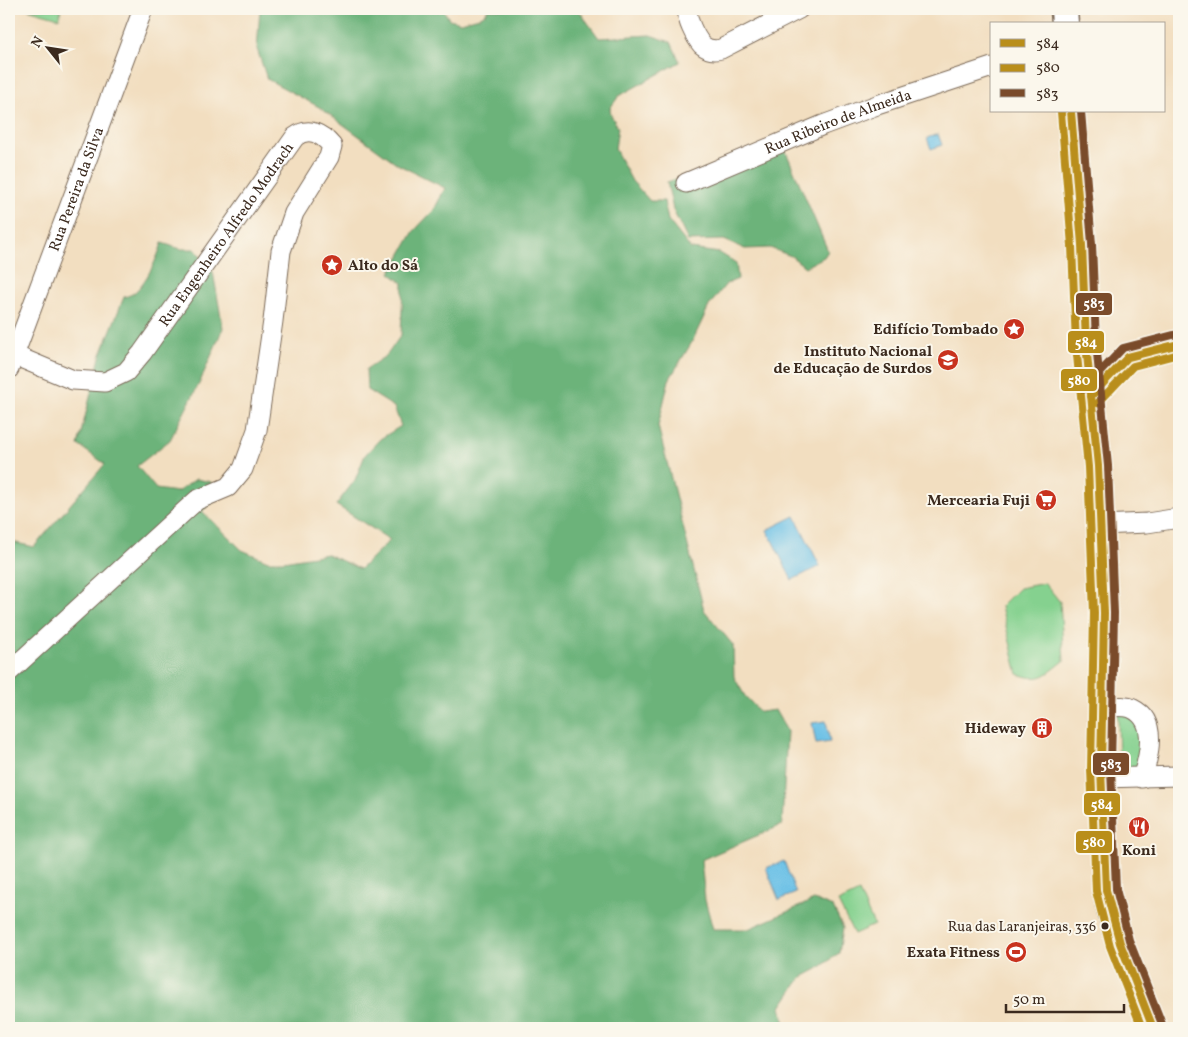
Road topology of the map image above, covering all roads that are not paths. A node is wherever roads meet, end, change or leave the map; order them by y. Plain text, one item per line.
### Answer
1 (143, 9) edge
2 (689, 9) edge
3 (799, 9) edge
4 (1064, 9) edge
5 (1065, 22) edge
6 (990, 68) edge
7 (1070, 112) edge
8 (686, 183) dead end
9 (1086, 344) junction
10 (1179, 344) edge
11 (1128, 357) junction
12 (11, 359) edge
13 (1091, 396) junction
14 (1179, 518) edge
15 (1100, 525) junction
16 (9, 672) edge
17 (1101, 707) junction
18 (1179, 776) edge
19 (1102, 778) junction
20 (1142, 778) junction
21 (1153, 1028) edge

1 - 12 street, Rua Pereira da Silva
2 - 3 street
4 - 5 main road
6 - 8 street, Rua Ribeiro de Almeida
7 - 9 main road
9 - 11 main road
9 - 13 main road
10 - 11 main road
11 - 13 main road
12 - 16 street, Rua Engenheiro Alfredo Modrach
13 - 15 main road
14 - 15 street
15 - 17 main road
17 - 19 main road
17 - 20 street
18 - 20 street
19 - 20 street
19 - 21 main road

